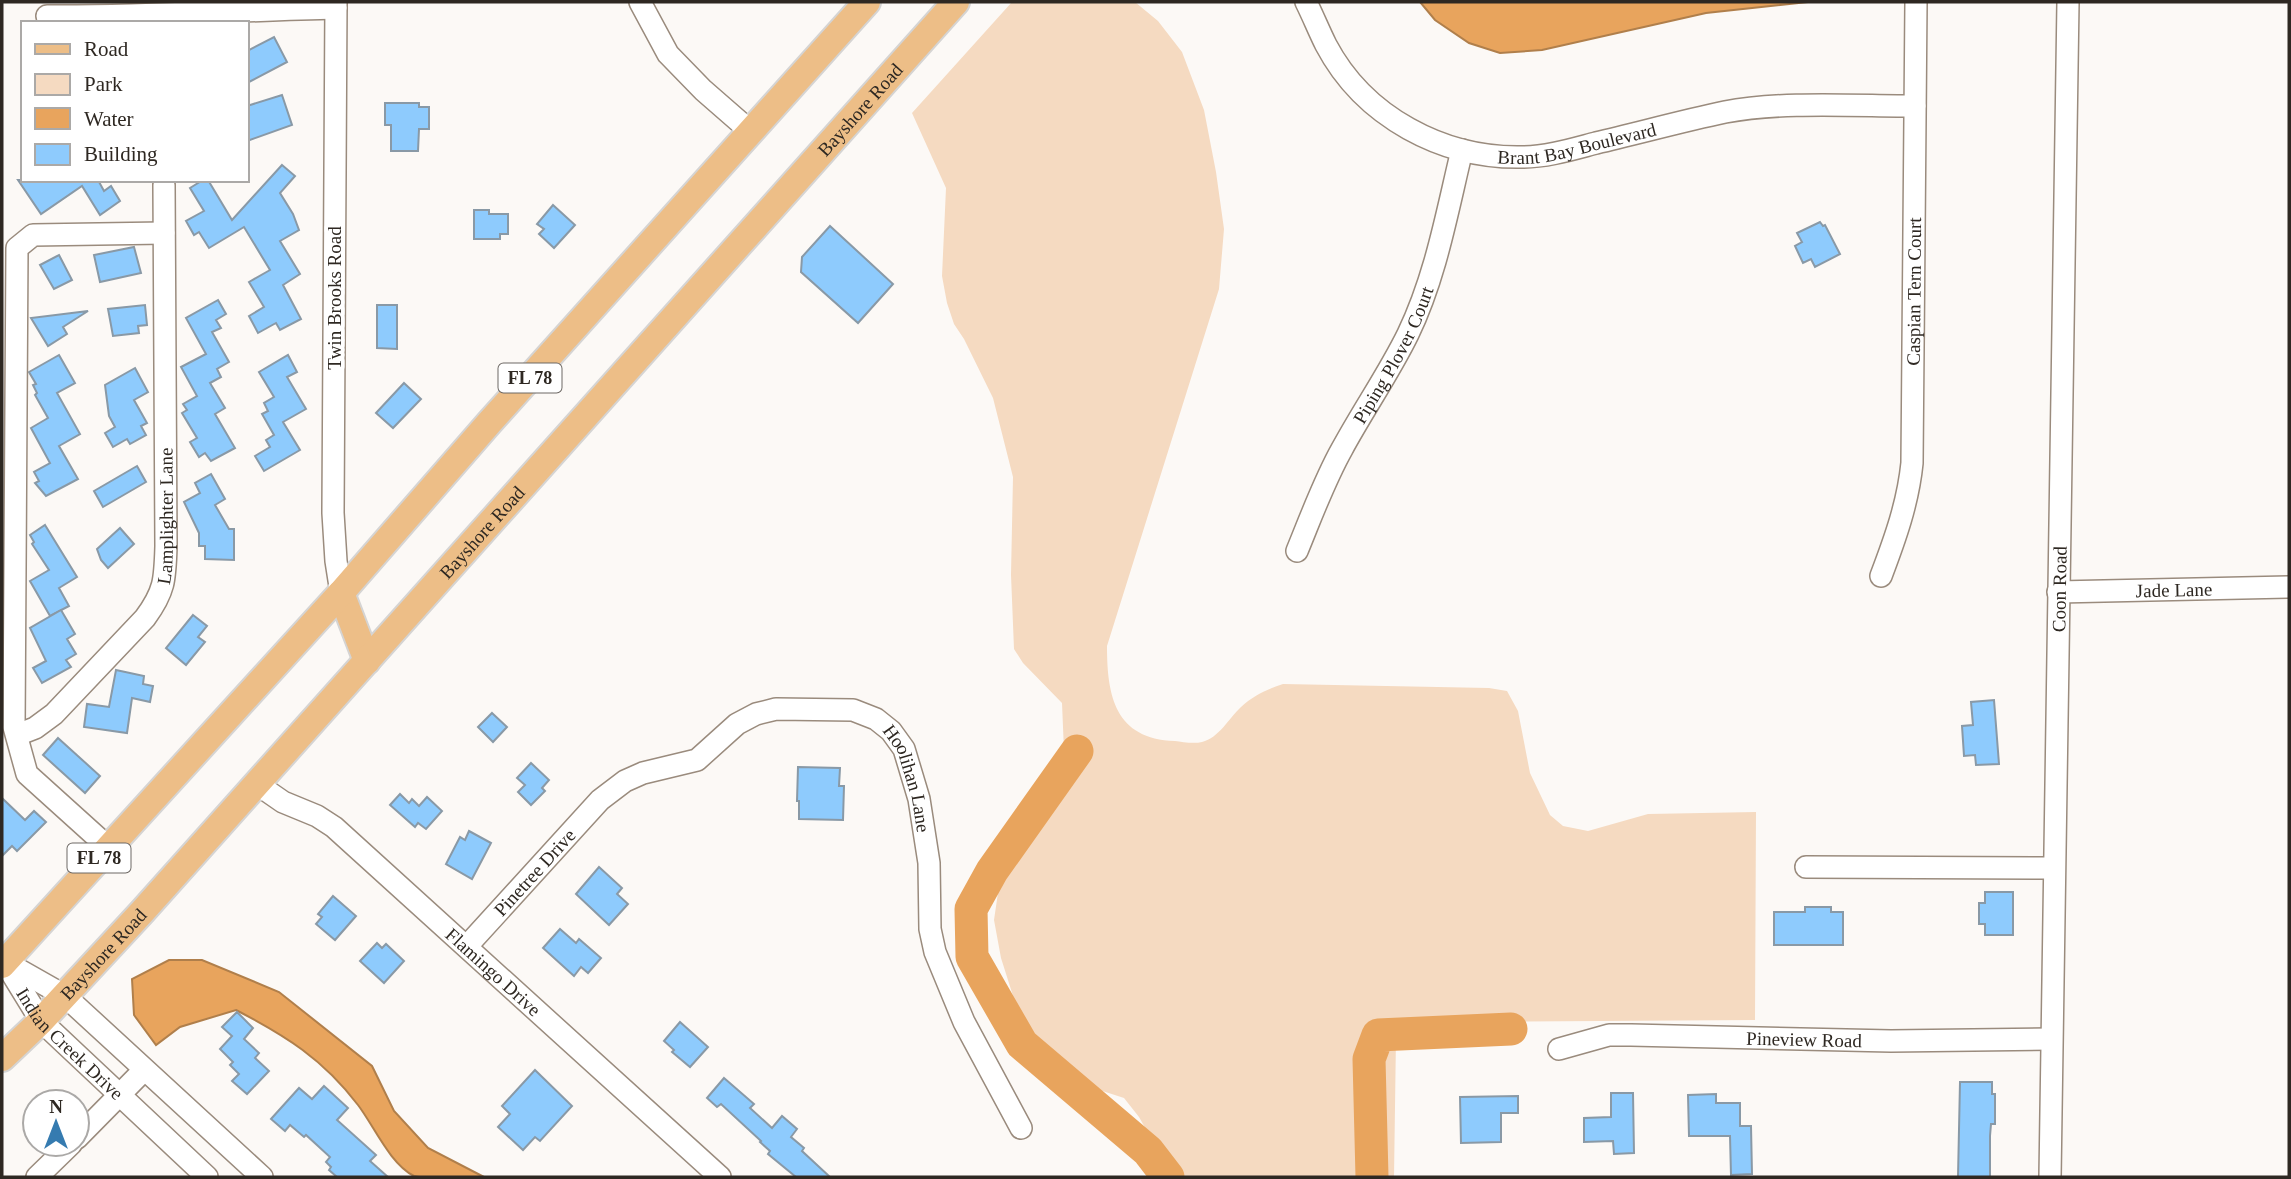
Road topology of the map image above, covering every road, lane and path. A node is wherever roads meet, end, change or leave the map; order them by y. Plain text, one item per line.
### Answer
1 (640, 2) edge
2 (867, 2) edge
3 (956, 2) edge
4 (1306, 2) edge
5 (1916, 2) edge
6 (2068, 2) edge
7 (336, 5) edge
8 (47, 16) dead end
9 (1915, 106) junction
10 (751, 131) junction
11 (1462, 150) junction
12 (164, 185) dead end
13 (164, 233) junction
14 (1297, 551) dead end
15 (1881, 576) dead end
16 (2289, 587) edge
17 (2058, 592) junction
18 (341, 593) junction
19 (367, 660) junction
20 (17, 735) junction
21 (257, 785) junction
22 (600, 800) joint
23 (109, 848) junction
24 (1806, 867) dead end
25 (2054, 868) junction
26 (467, 946) junction
27 (3, 963) edge
28 (65, 996) junction
29 (41, 1021) junction
30 (2051, 1039) junction
31 (1559, 1049) dead end
32 (2, 1058) edge
33 (144, 1070) junction
34 (119, 1094) junction
35 (91, 1123) edge
36 (1021, 1128) dead end
37 (57, 1158) edge
38 (37, 1177) edge
39 (207, 1177) edge
40 (262, 1177) edge
41 (720, 1177) edge
42 (2050, 1177) edge

1 - 10 street
2 - 10 main road, FL 78
3 - 19 main road, Bayshore Road
4 - 11 street, Brant Bay Boulevard
5 - 9 street, Caspian Tern Court
6 - 17 street, Coon Road
7 - 8 street
7 - 18 street, Twin Brooks Road
9 - 11 street, Brant Bay Boulevard
9 - 15 street, Caspian Tern Court
10 - 18 main road, FL 78
11 - 14 street, Piping Plover Court
12 - 13 street, Lamplighter Lane
13 - 20 street, Lamplighter Lane
13 - 20 street
16 - 17 street, Jade Lane
17 - 25 street, Coon Road
18 - 19 main road
18 - 23 main road, FL 78
19 - 21 main road, Bayshore Road
20 - 23 street
21 - 26 street, Flamingo Drive
21 - 28 main road, Bayshore Road
22 - 26 street, Pinetree Drive
22 - 36 street, Hoolihan Lane
23 - 27 main road, FL 78
24 - 25 street
25 - 30 street, Coon Road
26 - 41 street, Flamingo Drive
27 - 28 street, Indian Creek Drive
27 - 29 street, Indian Creek Drive
28 - 29 main road, Bayshore Road
28 - 33 street, Indian Creek Drive
29 - 32 main road, Bayshore Road
29 - 34 street, Indian Creek Drive
30 - 31 street, Pineview Road
30 - 42 street, Coon Road
33 - 34 street
33 - 40 street, Indian Creek Drive
34 - 35 street
34 - 39 street, Indian Creek Drive
37 - 38 street

